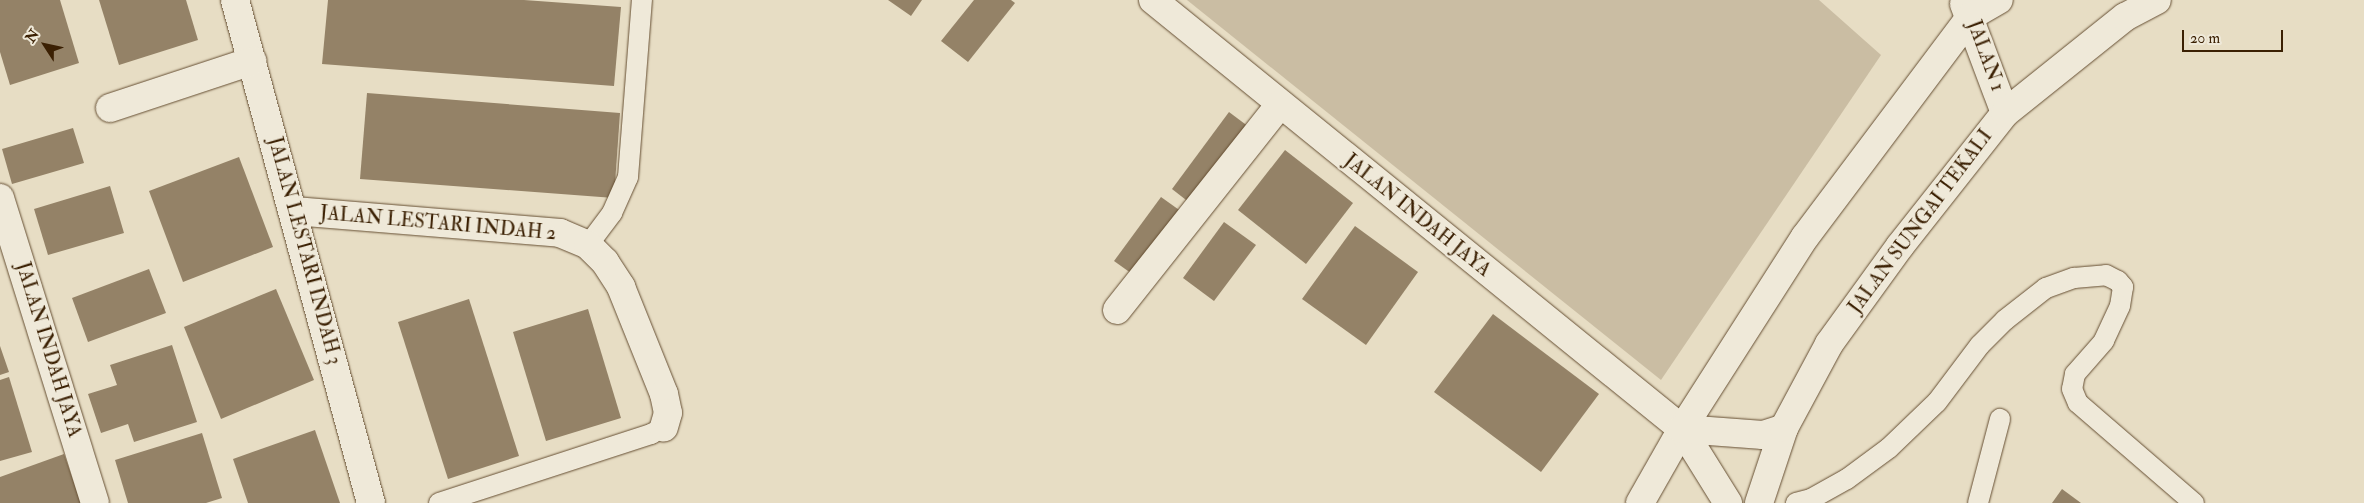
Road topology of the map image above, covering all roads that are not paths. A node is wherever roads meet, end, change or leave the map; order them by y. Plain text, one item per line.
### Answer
1 (235, 0) edge
2 (642, 0) edge
3 (1153, 0) edge
4 (1999, 0) edge
5 (2157, 0) edge
6 (1967, 8) edge
7 (252, 61) junction
8 (1280, 104) junction
9 (110, 108) dead end
10 (2005, 113) junction
11 (0, 198) edge
12 (294, 211) junction
13 (588, 245) junction
14 (1117, 310) dead end
15 (2000, 419) dead end
16 (664, 427) joint
17 (1784, 428) junction
18 (1682, 429) junction
19 (95, 503) edge
20 (371, 503) edge
21 (439, 503) edge
22 (1640, 503) edge
23 (1728, 503) edge
24 (1759, 503) edge
25 (1796, 503) edge
26 (1978, 503) edge
27 (2194, 503) edge

1 - 7 street, JALAN LESTARI INDAH 3
2 - 13 lane
3 - 8 street, JALAN INDAH JAYA
4 - 6 street
5 - 10 street, JALAN SUNGAI TEKALI
6 - 10 street, JALAN 1
6 - 18 street
7 - 9 street
7 - 12 street, JALAN LESTARI INDAH 3
8 - 14 street
8 - 18 street, JALAN INDAH JAYA
10 - 17 street, JALAN SUNGAI TEKALI
11 - 19 street, JALAN INDAH JAYA
12 - 13 street, JALAN LESTARI INDAH 2
12 - 20 street, JALAN LESTARI INDAH 3
13 - 16 street, JALAN LESTARI INDAH 2
15 - 26 lane
16 - 21 lane
17 - 18 street
17 - 24 street, JALAN SUNGAI TEKALI
18 - 22 street
18 - 23 street, JALAN INDAH JAYA
25 - 27 lane

